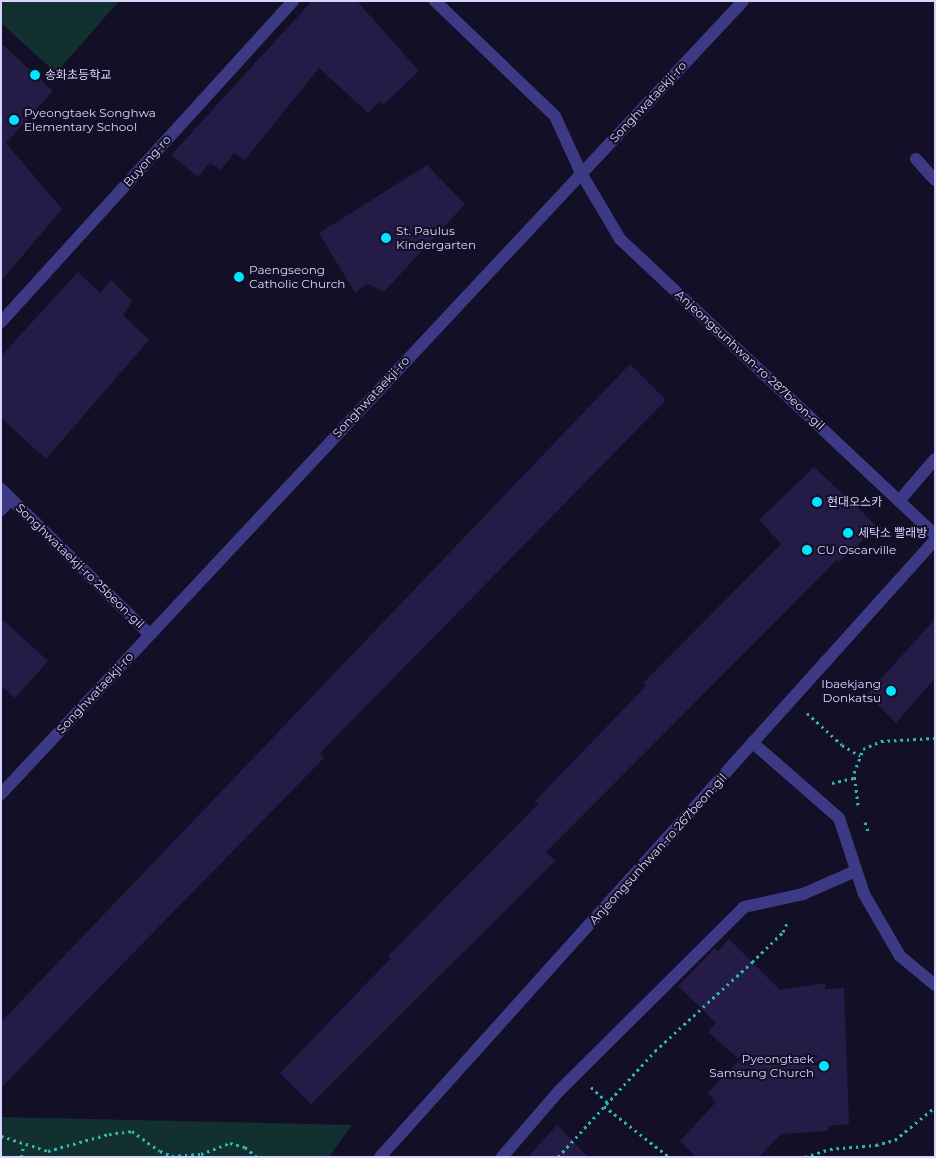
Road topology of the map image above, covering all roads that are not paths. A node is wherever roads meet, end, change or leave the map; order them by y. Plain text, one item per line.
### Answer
1 (293, 1) edge
2 (435, 1) edge
3 (743, 1) edge
4 (916, 159) dead end
5 (581, 173) junction
6 (935, 180) edge
7 (1, 322) edge
8 (935, 458) edge
9 (1, 489) edge
10 (10, 499) junction
11 (899, 501) junction
12 (1, 510) edge
13 (935, 535) edge
14 (935, 540) edge
15 (149, 634) junction
16 (753, 743) junction
17 (1, 794) edge
18 (856, 871) junction
19 (935, 985) edge
20 (380, 1157) edge
21 (502, 1157) edge

1 - 7 street, Buyong-ro
2 - 5 street
3 - 5 street, Songhwataekji-ro
4 - 6 street
5 - 11 street, Anjeongsunhwan-ro 287beon-gil
5 - 15 street, Songhwataekji-ro
8 - 11 street
9 - 10 street, Songhwataekji-ro 25beon-gil
10 - 12 street, Songhwataekji-ro 25beon-gil
10 - 15 street, Songhwataekji-ro 25beon-gil
11 - 13 street, Anjeongsunhwan-ro 287beon-gil
14 - 16 street, Anjeongsunhwan-ro 267beon-gil
15 - 17 street, Songhwataekji-ro
16 - 18 street
16 - 20 street, Anjeongsunhwan-ro 267beon-gil
18 - 19 street
18 - 21 street

